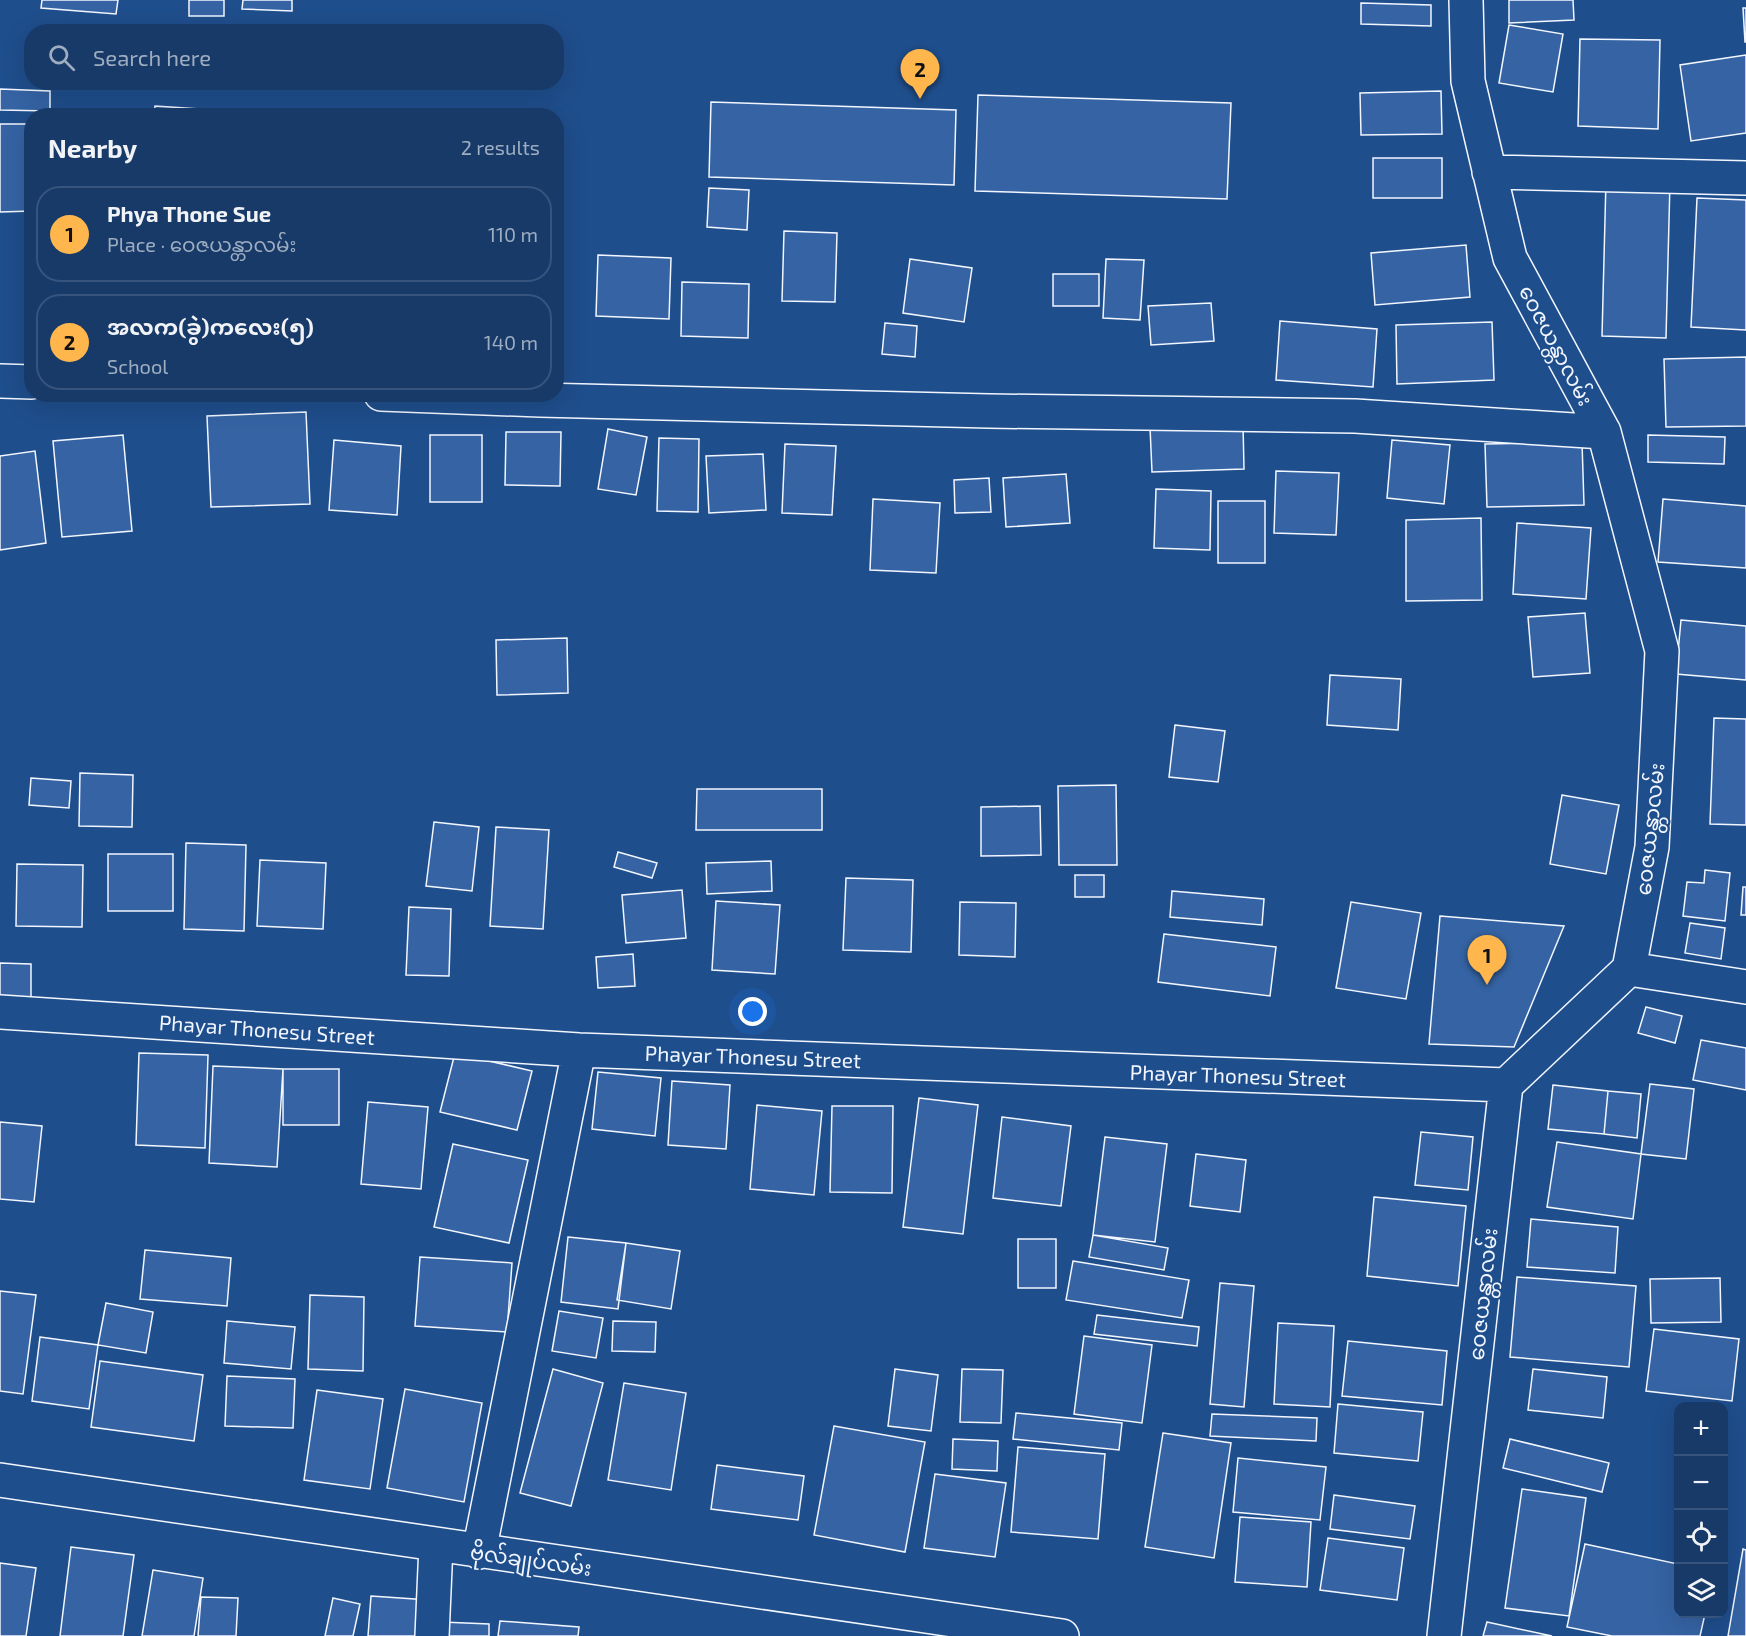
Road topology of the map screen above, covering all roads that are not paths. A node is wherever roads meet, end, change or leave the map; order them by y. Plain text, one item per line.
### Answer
1 (1466, 0) edge
2 (1489, 172) junction
3 (1746, 178) edge
4 (0, 381) edge
5 (24, 382) edge
6 (564, 401) edge
7 (1604, 432) junction
8 (1629, 969) junction
9 (1746, 987) edge
10 (0, 1012) edge
11 (579, 1050) junction
12 (1506, 1085) junction
13 (0, 1480) edge
14 (436, 1545) junction
15 (479, 1552) junction
16 (432, 1636) edge
17 (1062, 1636) edge
18 (1444, 1636) edge

1 - 2 street, ဝေဇယန္တာလမ်း
2 - 3 street
2 - 7 street, ဝေဇယန္တာလမ်း
4 - 5 street
6 - 7 street
7 - 8 street, ဝေဇယန္တာလမ်း
8 - 9 street
8 - 12 street
10 - 11 street, Phayar Thonesu Street
11 - 12 street, Phayar Thonesu Street
11 - 15 street
12 - 18 street, ဝေဇယန္တာလမ်း
13 - 14 street, ဗိုလ်ချုပ်လမ်း
14 - 15 street, ဗိုလ်ချုပ်လမ်း
14 - 16 street
15 - 17 street, ဗိုလ်ချုပ်လမ်း

